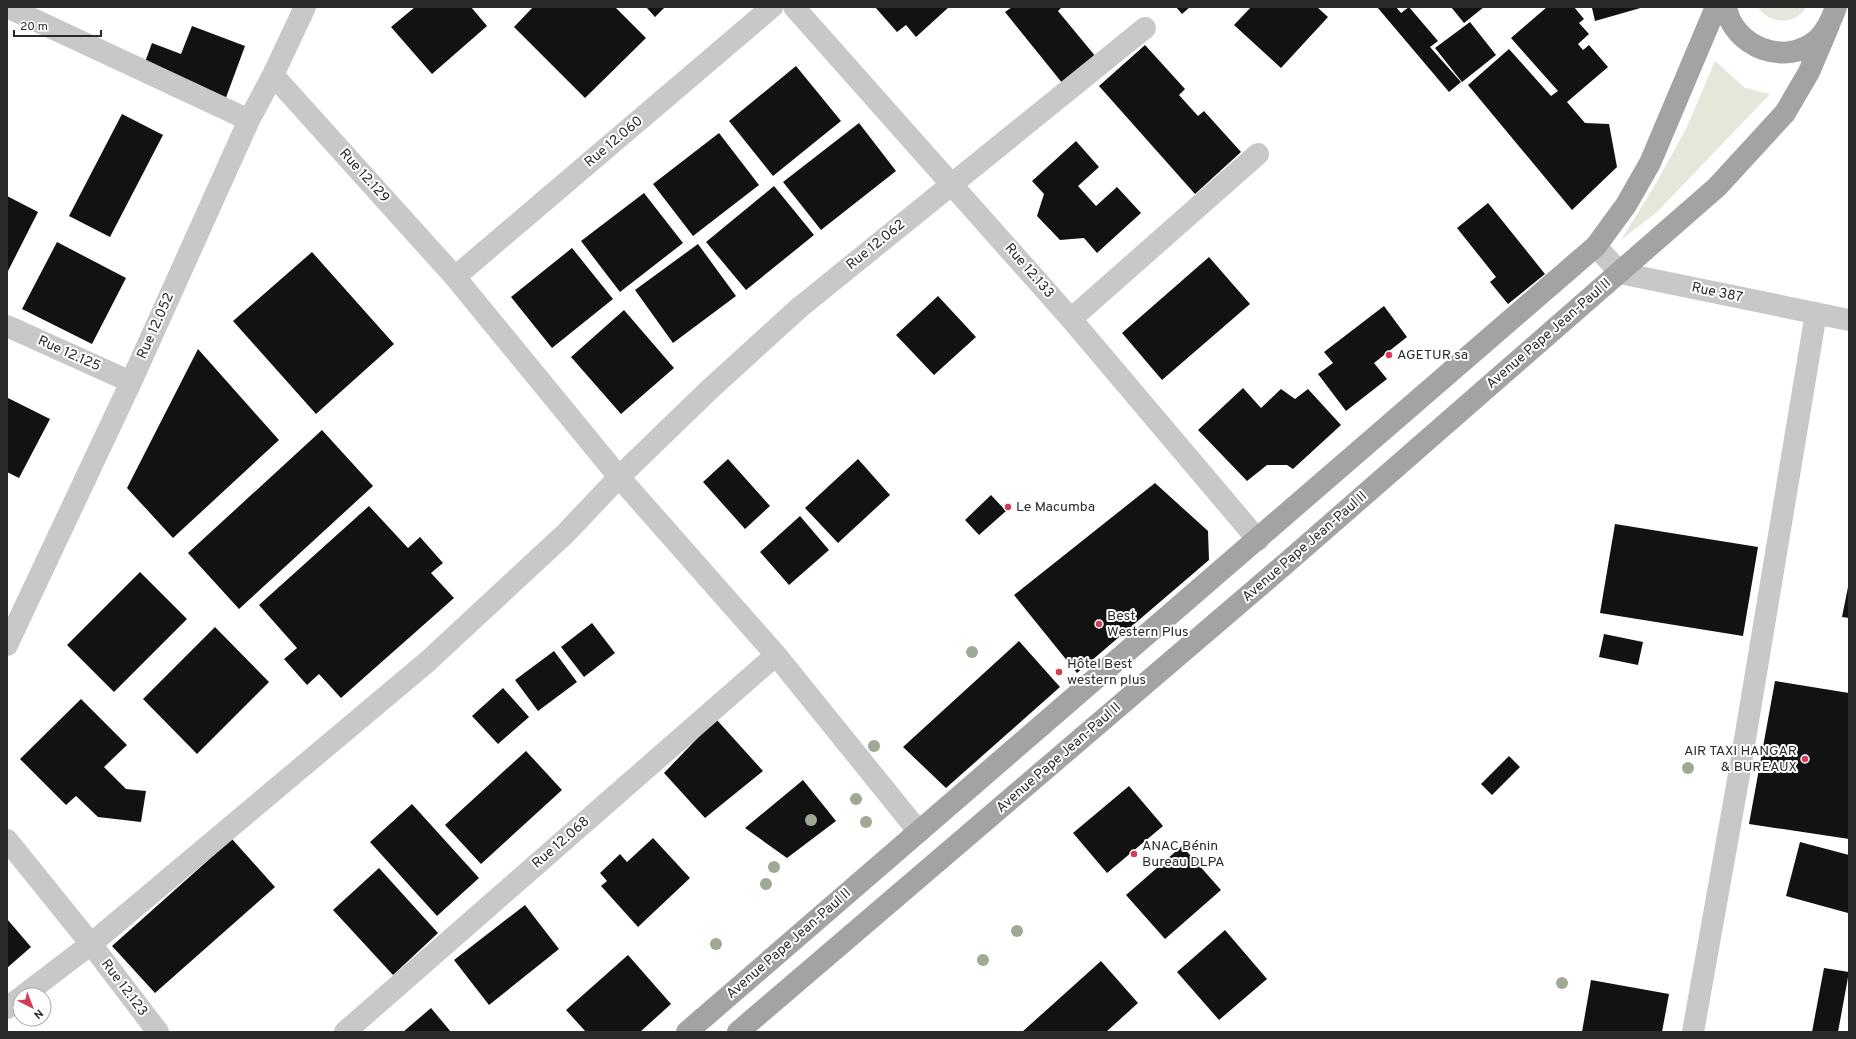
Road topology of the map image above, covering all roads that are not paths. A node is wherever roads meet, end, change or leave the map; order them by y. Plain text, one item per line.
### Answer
1 (7, 7) edge
2 (305, 7) edge
3 (772, 7) edge
4 (794, 7) edge
5 (1716, 7) edge
6 (1726, 7) edge
7 (1834, 12) edge
8 (1145, 28) dead end
9 (273, 75) junction
10 (248, 120) junction
11 (1258, 154) dead end
12 (952, 184) junction
13 (1596, 246) junction
14 (1620, 273) junction
15 (456, 276) junction
16 (1816, 314) junction
17 (1071, 319) junction
18 (1849, 320) edge
19 (7, 326) edge
20 (131, 382) junction
21 (619, 478) junction
22 (1258, 540) junction
23 (7, 645) edge
24 (776, 655) junction
25 (918, 832) junction
26 (7, 840) edge
27 (91, 944) junction
28 (35, 987) edge
29 (158, 1032) edge
30 (345, 1032) edge
31 (687, 1032) edge
32 (738, 1032) edge
33 (1693, 1032) edge

1 - 10 street
2 - 9 street, Rue 12.052
3 - 15 street, Rue 12.060
4 - 12 street, Rue 12.133
5 - 13 main road, Avenue Pape Jean-Paul II
6 - 7 main road, Avenue Pape Jean-Paul II
7 - 14 main road, Avenue Pape Jean-Paul II
8 - 12 street, Rue 12.062
9 - 10 street, Rue 12.052
9 - 15 street, Rue 12.129
10 - 20 street, Rue 12.052
11 - 17 street
12 - 17 street, Rue 12.133
12 - 21 street, Rue 12.062
13 - 14 street
13 - 22 main road, Avenue Pape Jean-Paul II
14 - 16 street, Rue 387
14 - 32 main road, Avenue Pape Jean-Paul II
15 - 21 street, Rue 12.129
16 - 18 street, Rue 387
16 - 33 street
17 - 22 street, Rue 12.133
19 - 20 street, Rue 12.125
20 - 23 street, Rue 12.052
21 - 24 street, Rue 12.129
21 - 27 street, Rue 12.062
22 - 25 main road, Avenue Pape Jean-Paul II
24 - 25 street, Rue 12.129
24 - 30 street, Rue 12.068
25 - 31 main road, Avenue Pape Jean-Paul II
26 - 27 street, Rue 12.123
27 - 28 street, Rue 12.062
27 - 29 street, Rue 12.123

